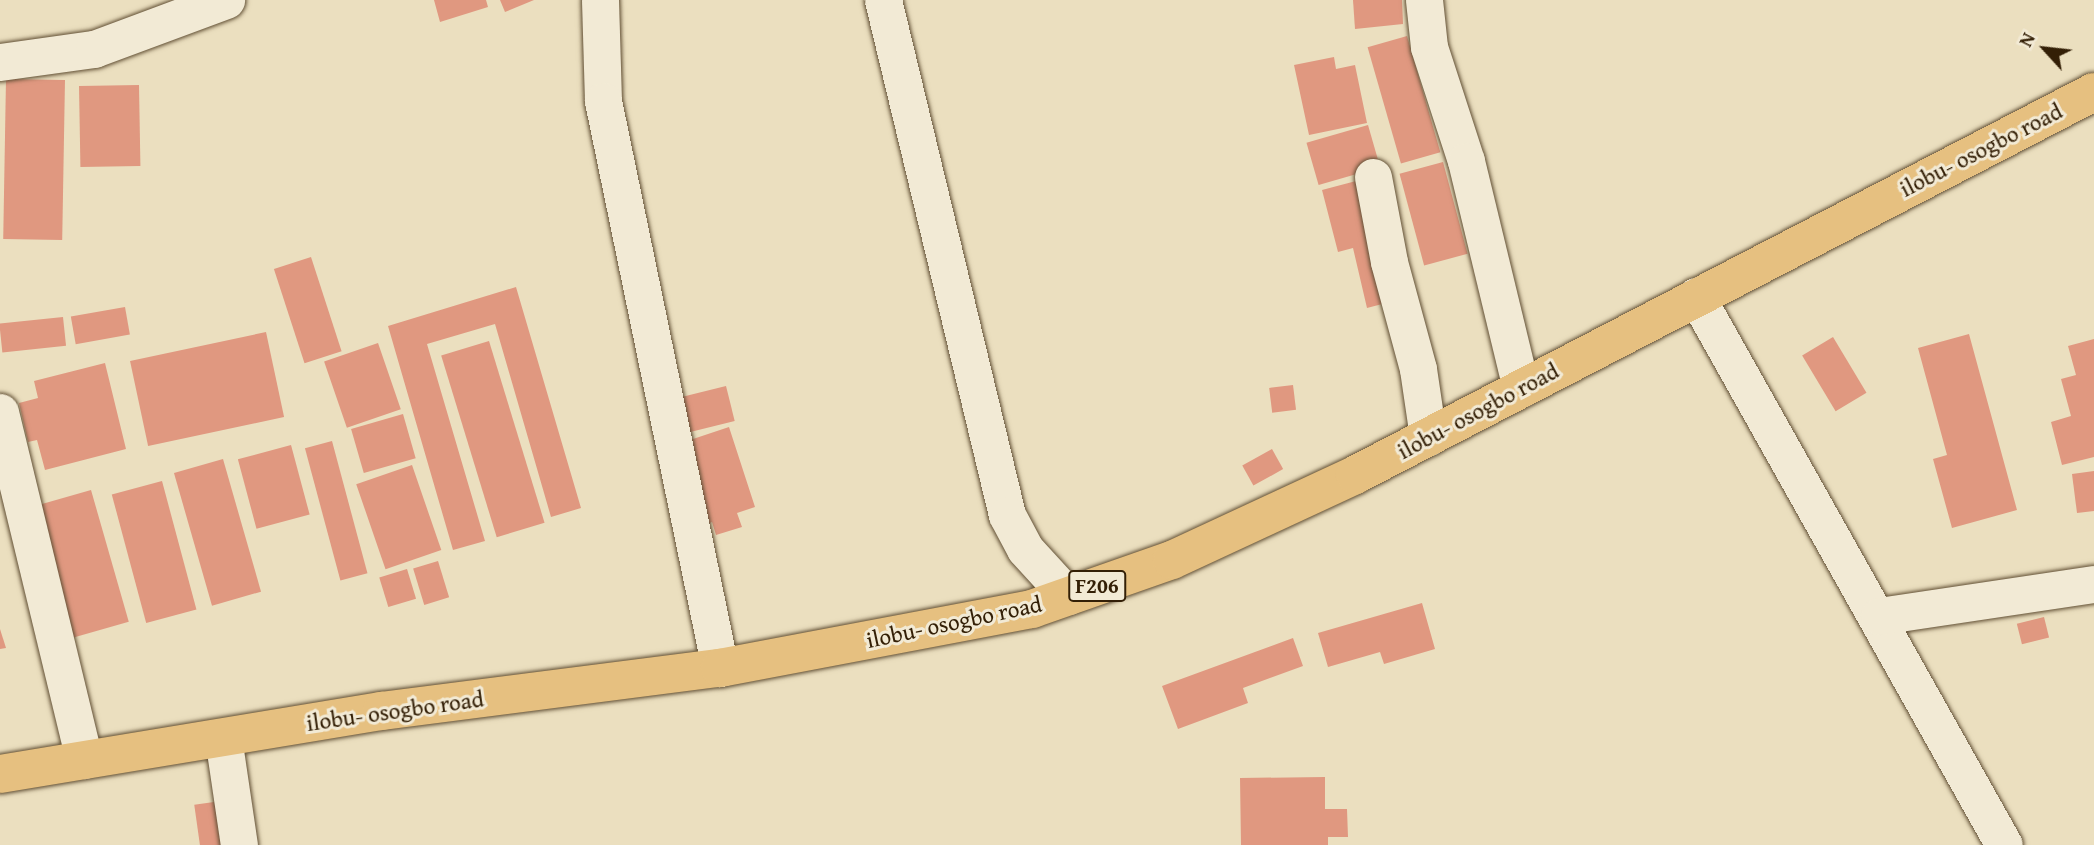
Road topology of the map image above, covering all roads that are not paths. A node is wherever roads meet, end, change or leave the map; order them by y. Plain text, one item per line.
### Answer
1 (226, 0) edge
2 (600, 0) edge
3 (883, 0) edge
4 (1424, 0) edge
5 (0, 62) edge
6 (2094, 92) edge
7 (1374, 177) dead end
8 (1696, 296) junction
9 (1521, 388) junction
10 (0, 412) edge
11 (1428, 437) junction
12 (2094, 584) edge
13 (1068, 596) junction
14 (1879, 616) junction
15 (720, 668) junction
16 (223, 737) junction
17 (84, 760) junction
18 (0, 774) edge
19 (239, 845) edge
20 (2004, 845) edge

1 - 5 street
2 - 15 street
3 - 13 street
4 - 9 street
6 - 8 main road, ilobu- osogbo road / F206
7 - 11 street
8 - 9 main road, ilobu- osogbo road / F206
8 - 14 street
9 - 11 main road, ilobu- osogbo road / F206
10 - 17 street
11 - 13 main road, ilobu- osogbo road / F206
12 - 14 street
13 - 15 main road, ilobu- osogbo road / F206
14 - 20 street
15 - 16 main road, ilobu- osogbo road / F206
16 - 17 main road, ilobu- osogbo road / F206
16 - 19 street
17 - 18 main road, ilobu- osogbo road / F206

